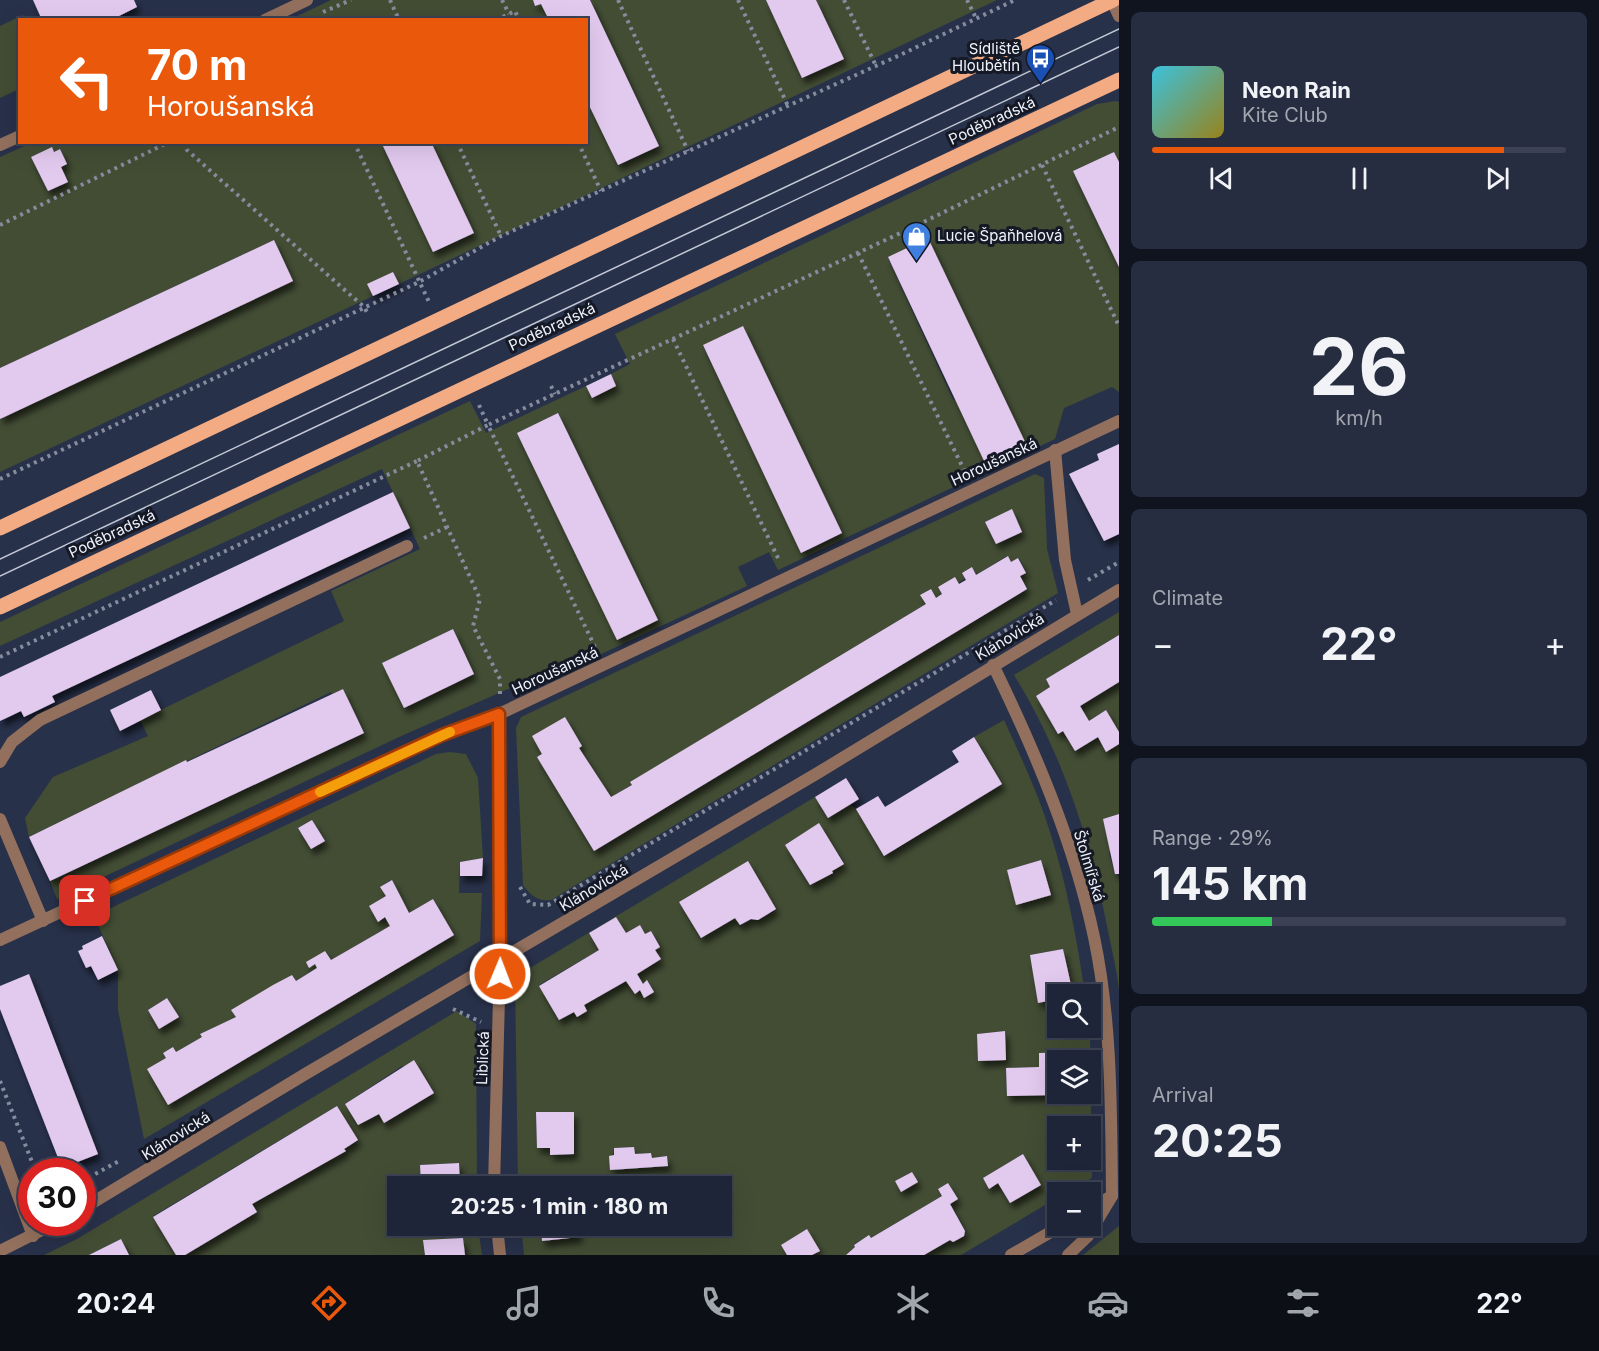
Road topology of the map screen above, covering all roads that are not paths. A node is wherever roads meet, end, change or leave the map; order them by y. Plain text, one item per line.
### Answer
1 (307, 0) edge
2 (1112, 0) edge
3 (1119, 16) edge
4 (269, 18) edge
5 (1119, 80) edge
6 (18, 137) edge
7 (0, 145) edge
8 (1119, 421) edge
9 (1055, 450) junction
10 (0, 528) edge
11 (407, 546) road end
12 (1119, 590) edge
13 (0, 607) edge
14 (1077, 614) junction
15 (993, 665) junction
16 (499, 714) junction
17 (0, 762) edge
18 (0, 819) edge
19 (44, 921) junction
20 (0, 940) edge
21 (500, 960) junction
22 (0, 1146) edge
23 (494, 1176) edge
24 (1116, 1194) edge
25 (18, 1195) edge
26 (96, 1201) edge
27 (1101, 1203) edge
28 (1047, 1234) edge
29 (33, 1236) edge
30 (498, 1236) edge
31 (0, 1251) edge
32 (500, 1255) edge
33 (1011, 1255) edge
34 (1068, 1255) edge

1 - 4 street
2 - 3 street
2 - 10 main road
5 - 13 main road, Poděbradská
6 - 7 street
8 - 9 street, Horoušanská
9 - 14 street
9 - 16 street, Horoušanská
11 - 17 street
12 - 14 street, Klánovická
14 - 15 street, Klánovická
15 - 21 street, Klánovická
15 - 24 street, Štolmířská
16 - 19 street, Horoušanská
16 - 21 street, Liblická
18 - 19 street
19 - 20 street, Horoušanská
21 - 23 street, Liblická
21 - 26 street, Klánovická
22 - 25 street
24 - 27 street
24 - 34 street
28 - 33 street
29 - 31 street
30 - 32 street

